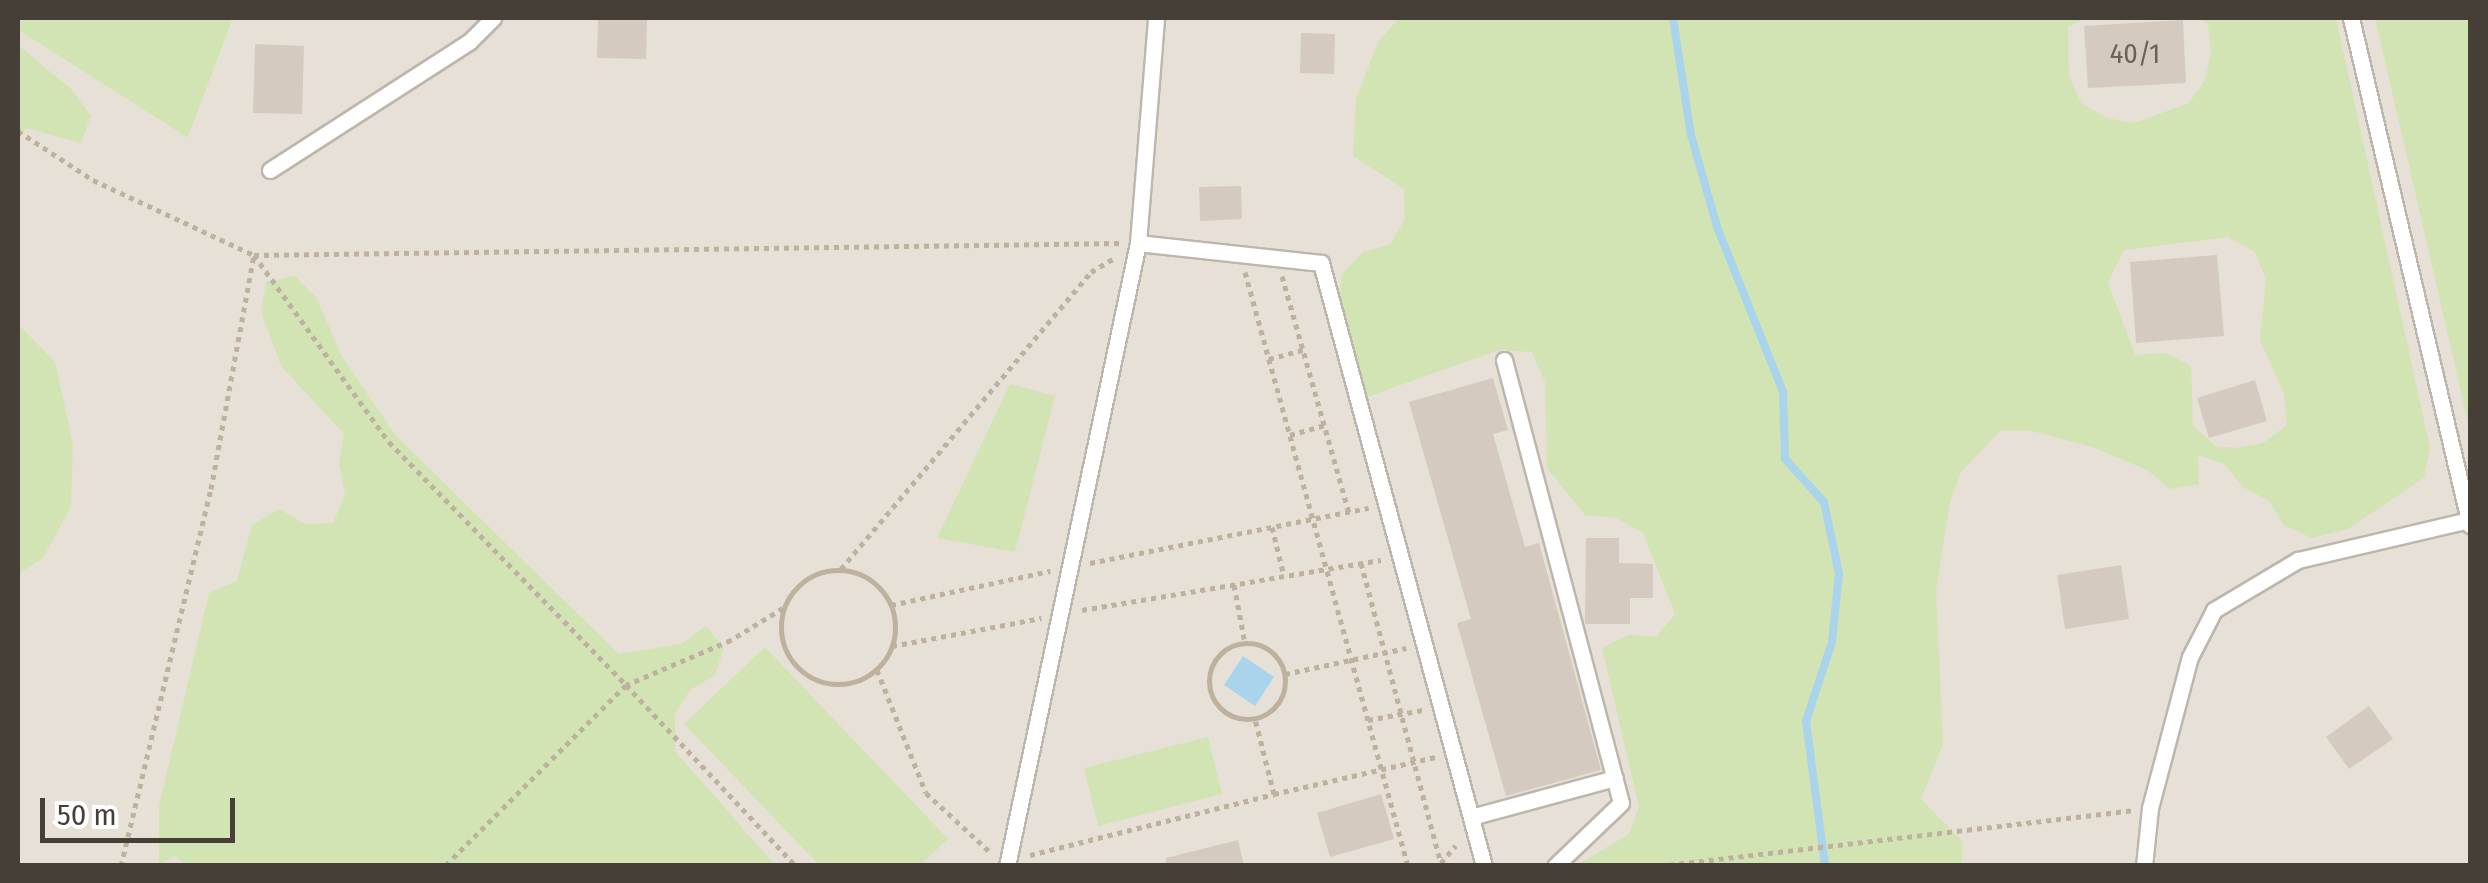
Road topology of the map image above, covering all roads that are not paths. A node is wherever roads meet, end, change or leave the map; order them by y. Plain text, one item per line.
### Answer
1 (494, 18) edge
2 (1156, 18) edge
3 (2350, 18) edge
4 (270, 170) dead end
5 (1138, 242) junction
6 (1504, 360) dead end
7 (2470, 522) edge
8 (1615, 778) junction
9 (1470, 817) junction
10 (1007, 863) edge
11 (1484, 866) edge
12 (1555, 866) edge
13 (2144, 866) edge

1 - 4 lane
2 - 5 lane
3 - 7 lane
5 - 9 lane
5 - 10 lane
6 - 8 lane
7 - 13 lane
8 - 9 lane
8 - 12 lane
9 - 11 lane

